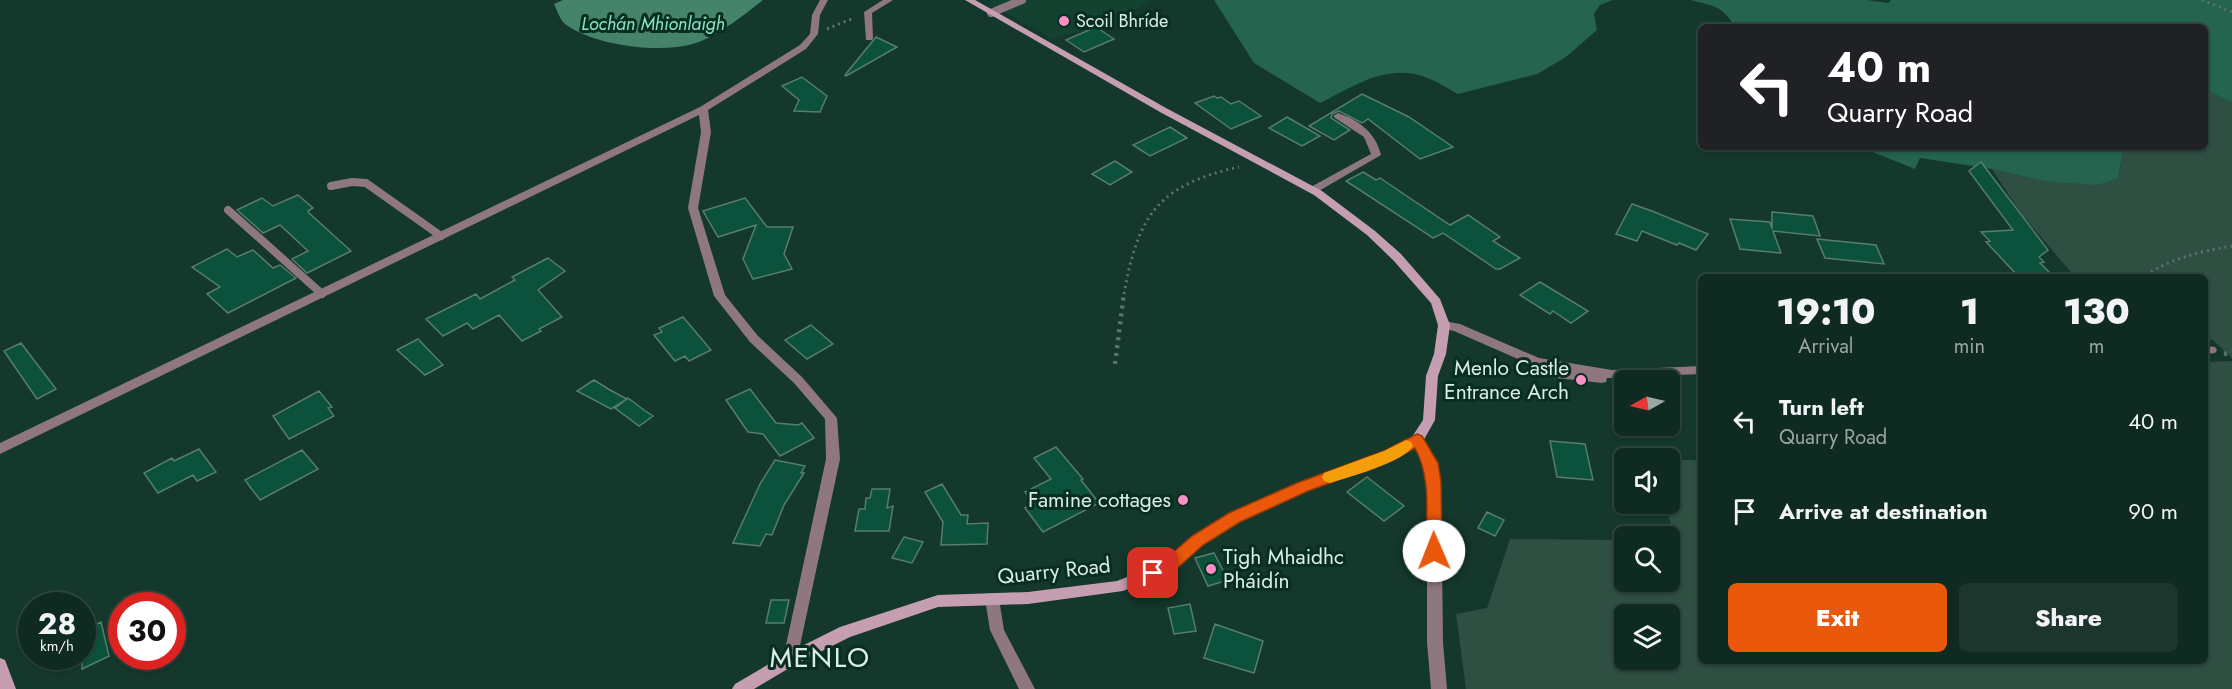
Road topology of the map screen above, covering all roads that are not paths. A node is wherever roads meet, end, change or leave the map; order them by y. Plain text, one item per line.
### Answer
1 (824, 0) edge
2 (889, 0) edge
3 (969, 0) edge
4 (1022, 0) edge
5 (991, 13) junction
6 (869, 38) dead end
7 (703, 109) junction
8 (1338, 116) dead end
9 (331, 186) dead end
10 (1313, 190) junction
11 (228, 210) dead end
12 (441, 236) junction
13 (322, 294) junction
14 (1444, 325) junction
15 (1698, 370) edge
16 (1417, 440) junction
17 (0, 449) edge
18 (992, 599) junction
19 (791, 658) junction
20 (0, 665) edge
21 (8, 689) edge
22 (740, 689) edge
23 (1027, 689) edge
24 (1439, 689) edge

1 - 7 street
2 - 6 street
3 - 5 street
4 - 5 lane
5 - 10 street
7 - 12 street
7 - 19 street
8 - 10 street
9 - 12 lane
10 - 14 street
11 - 13 lane
12 - 13 street
13 - 17 street
14 - 15 street
14 - 16 street
16 - 18 street, Quarry Road
16 - 24 street
18 - 19 street, Quarry Road
18 - 23 street
19 - 22 street, Quarry Road
20 - 21 street

